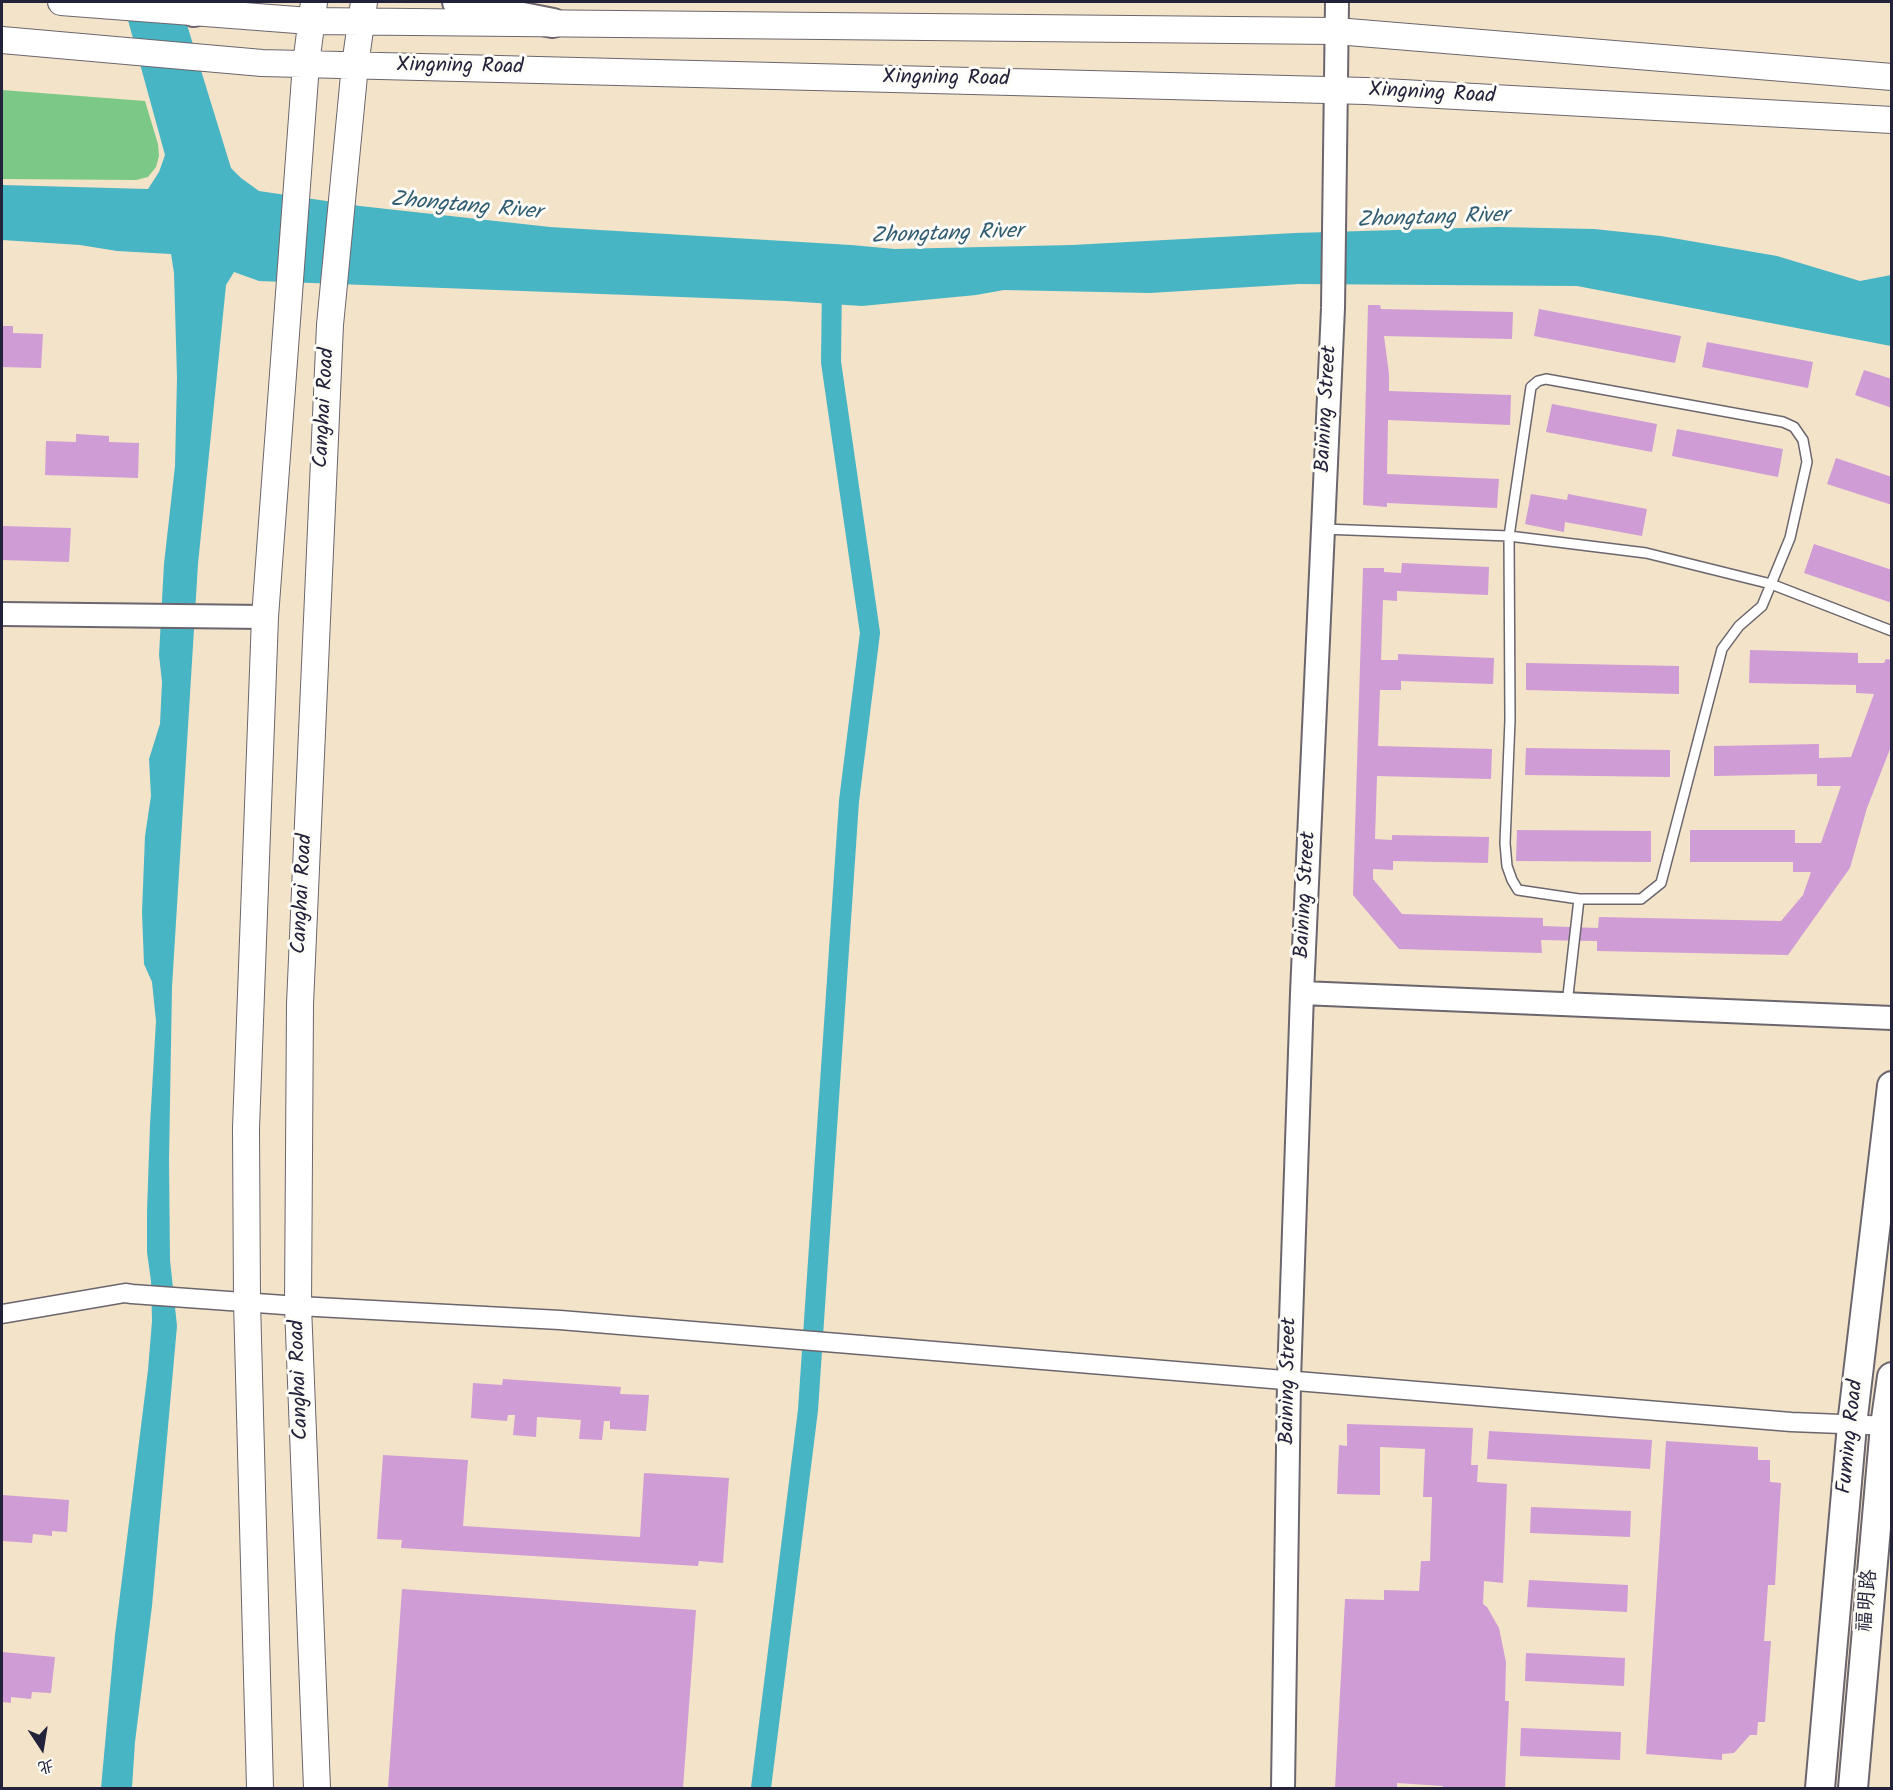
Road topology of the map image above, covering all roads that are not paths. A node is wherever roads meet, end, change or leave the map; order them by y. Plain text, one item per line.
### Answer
1 (61, 2) edge
2 (226, 2) edge
3 (457, 2) edge
4 (1337, 2) edge
5 (312, 11) edge
6 (194, 12) junction
7 (363, 12) edge
8 (553, 23) junction
9 (1336, 31) junction
10 (2, 40) edge
11 (306, 64) junction
12 (355, 65) junction
13 (1892, 77) edge
14 (1335, 90) junction
15 (1892, 120) edge
16 (1323, 529) junction
17 (1509, 536) junction
18 (1771, 584) junction
19 (2, 614) edge
20 (265, 617) junction
21 (1892, 631) edge
22 (1579, 899) junction
23 (1302, 993) junction
24 (1567, 1004) junction
25 (1892, 1018) edge
26 (1892, 1086) edge
27 (247, 1301) junction
28 (298, 1306) junction
29 (2, 1314) edge
30 (1892, 1377) edge
31 (1289, 1380) junction
32 (1852, 1425) junction
33 (1888, 1426) edge
34 (260, 1788) edge
35 (317, 1788) edge
36 (1283, 1788) edge
37 (1820, 1788) edge
38 (1853, 1788) edge

1 - 6 main road
2 - 6 main road
3 - 8 main road
4 - 9 street, Baining Street
5 - 6 main road
5 - 7 main road
5 - 11 main road
7 - 8 main road
7 - 12 main road, Canghai Road
8 - 9 main road
9 - 13 main road
9 - 14 street, Baining Street
10 - 11 main road, Xingning Road
11 - 12 main road, Xingning Road
11 - 20 main road
12 - 14 main road, Xingning Road
12 - 28 main road, Canghai Road
14 - 15 main road, Xingning Road
14 - 16 street, Baining Street
16 - 17 lane
16 - 23 street, Baining Street
17 - 18 lane
17 - 18 lane
17 - 22 lane
18 - 21 lane
18 - 22 lane
19 - 20 street
20 - 27 main road
22 - 24 lane
23 - 24 street
23 - 31 street, Baining Street
24 - 25 street
26 - 32 main road, Fuming Road
27 - 28 street
27 - 29 street
27 - 34 main road
28 - 31 street
28 - 35 main road, Canghai Road
30 - 33 main road, 福明路
31 - 32 street
31 - 36 street, Baining Street
32 - 33 street
32 - 37 main road, Fuming Road
33 - 38 main road, 福明路

